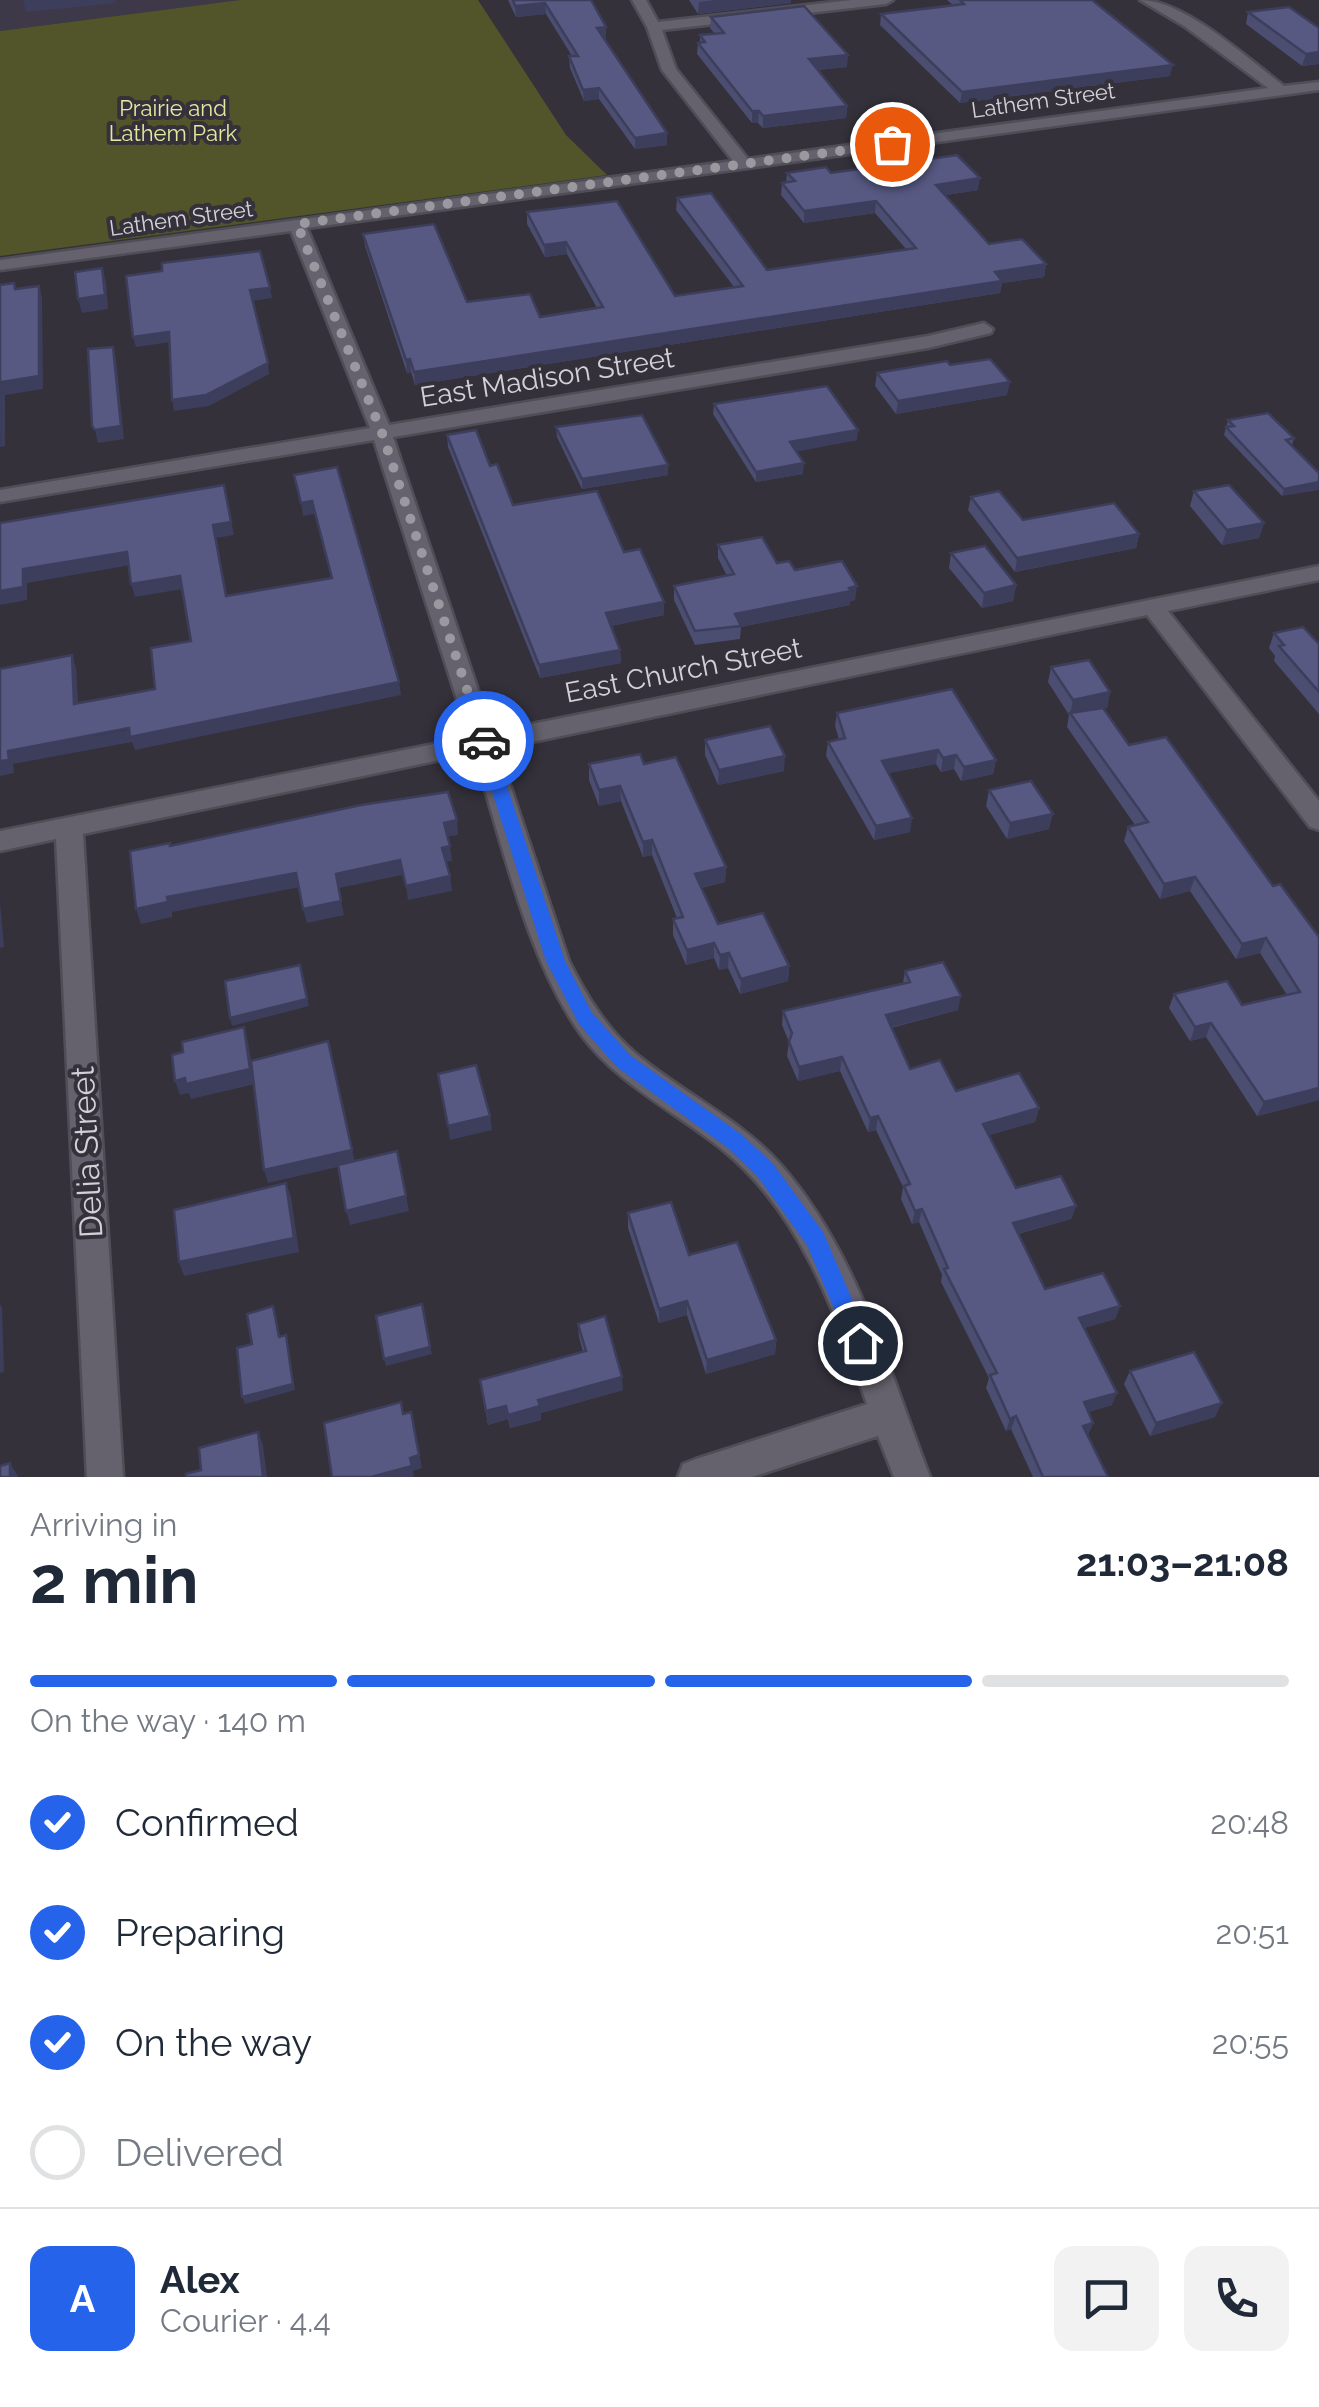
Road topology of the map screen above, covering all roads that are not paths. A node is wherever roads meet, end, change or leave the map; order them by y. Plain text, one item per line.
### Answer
1 (639, 0) edge
2 (881, 0) edge
3 (1146, 0) edge
4 (654, 27) junction
5 (1319, 86) edge
6 (1281, 91) junction
7 (744, 164) junction
8 (297, 224) junction
9 (0, 265) edge
10 (984, 329) dead end
11 (382, 433) junction
12 (0, 496) edge
13 (1319, 573) edge
14 (1153, 608) junction
15 (484, 741) junction
16 (1319, 820) edge
17 (69, 826) junction
18 (0, 840) edge
19 (888, 1416) junction
20 (105, 1477) edge
21 (696, 1477) edge
22 (912, 1477) edge

1 - 4 street
2 - 4 street
3 - 6 street
4 - 7 street
5 - 6 street, Lathem Street
6 - 7 street, Lathem Street
7 - 8 street, Lathem Street
8 - 9 street, Lathem Street
8 - 11 street
10 - 11 street, East Madison Street
11 - 12 street, East Madison Street
11 - 15 street
13 - 14 street, East Church Street
14 - 15 street, East Church Street
14 - 16 street
15 - 17 street, East Church Street
15 - 19 street
17 - 18 street, East Church Street
17 - 20 street, Delia Street
19 - 21 street
19 - 22 street

